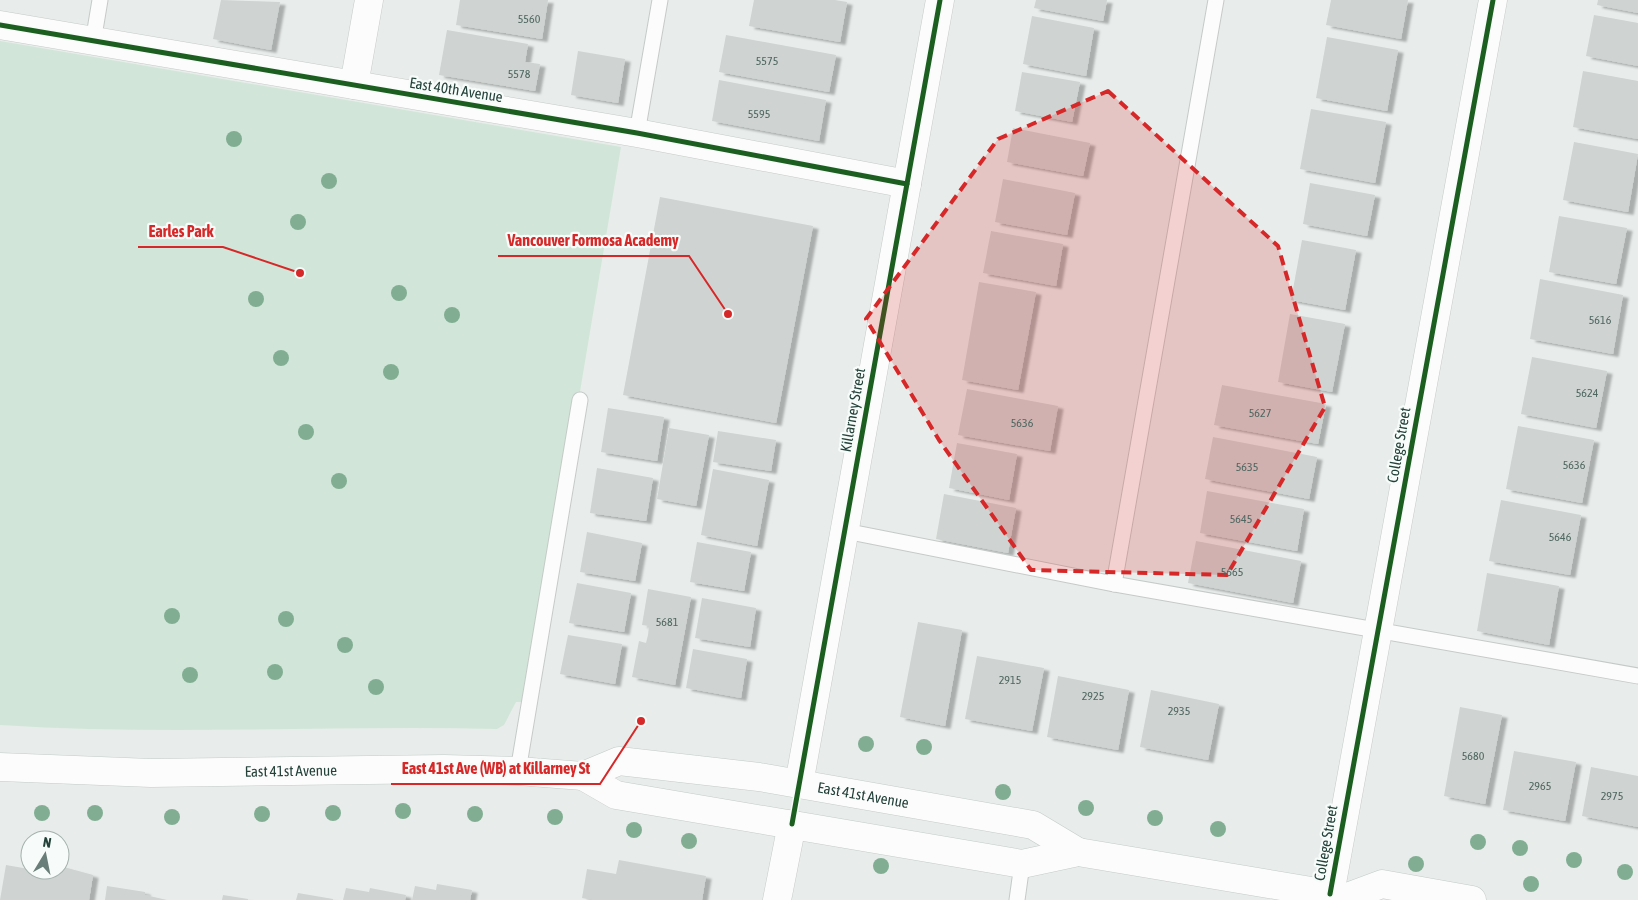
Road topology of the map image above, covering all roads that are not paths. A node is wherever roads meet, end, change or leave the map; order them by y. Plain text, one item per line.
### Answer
1 (100, 0) edge
2 (369, 0) edge
3 (660, 0) edge
4 (940, 0) edge
5 (1216, 0) edge
6 (1493, 0) edge
7 (0, 25) edge
8 (93, 42) junction
9 (354, 85) junction
10 (637, 133) junction
11 (907, 184) junction
12 (580, 400) dead end
13 (845, 531) junction
14 (1114, 584) junction
15 (1378, 631) junction
16 (1638, 676) edge
17 (0, 768) edge
18 (518, 771) junction
19 (583, 776) junction
20 (799, 784) junction
21 (792, 824) junction
22 (1078, 852) junction
23 (1022, 864) junction
24 (1342, 897) edge
25 (777, 900) edge
26 (1017, 900) edge
27 (1472, 900) edge

1 - 8 lane
2 - 9 street
3 - 10 lane
4 - 11 street, Killarney Street
5 - 14 lane
6 - 15 street, College Street
7 - 8 street, East 40th Avenue
8 - 9 street, East 40th Avenue
9 - 10 street, East 40th Avenue
10 - 11 street, East 40th Avenue
11 - 13 street, Killarney Street
12 - 18 lane
13 - 14 lane
13 - 20 street, Killarney Street
14 - 15 lane
15 - 16 lane
15 - 24 street, College Street
17 - 18 street, East 41st Avenue
18 - 19 street, East 41st Avenue
19 - 20 street, East 41st Avenue
19 - 21 street, East 41st Avenue
20 - 22 street, East 41st Avenue
21 - 23 street, East 41st Avenue
21 - 25 street
22 - 23 street, East 41st Avenue
22 - 24 street, East 41st Avenue
23 - 26 lane
24 - 27 street, East 41st Avenue

